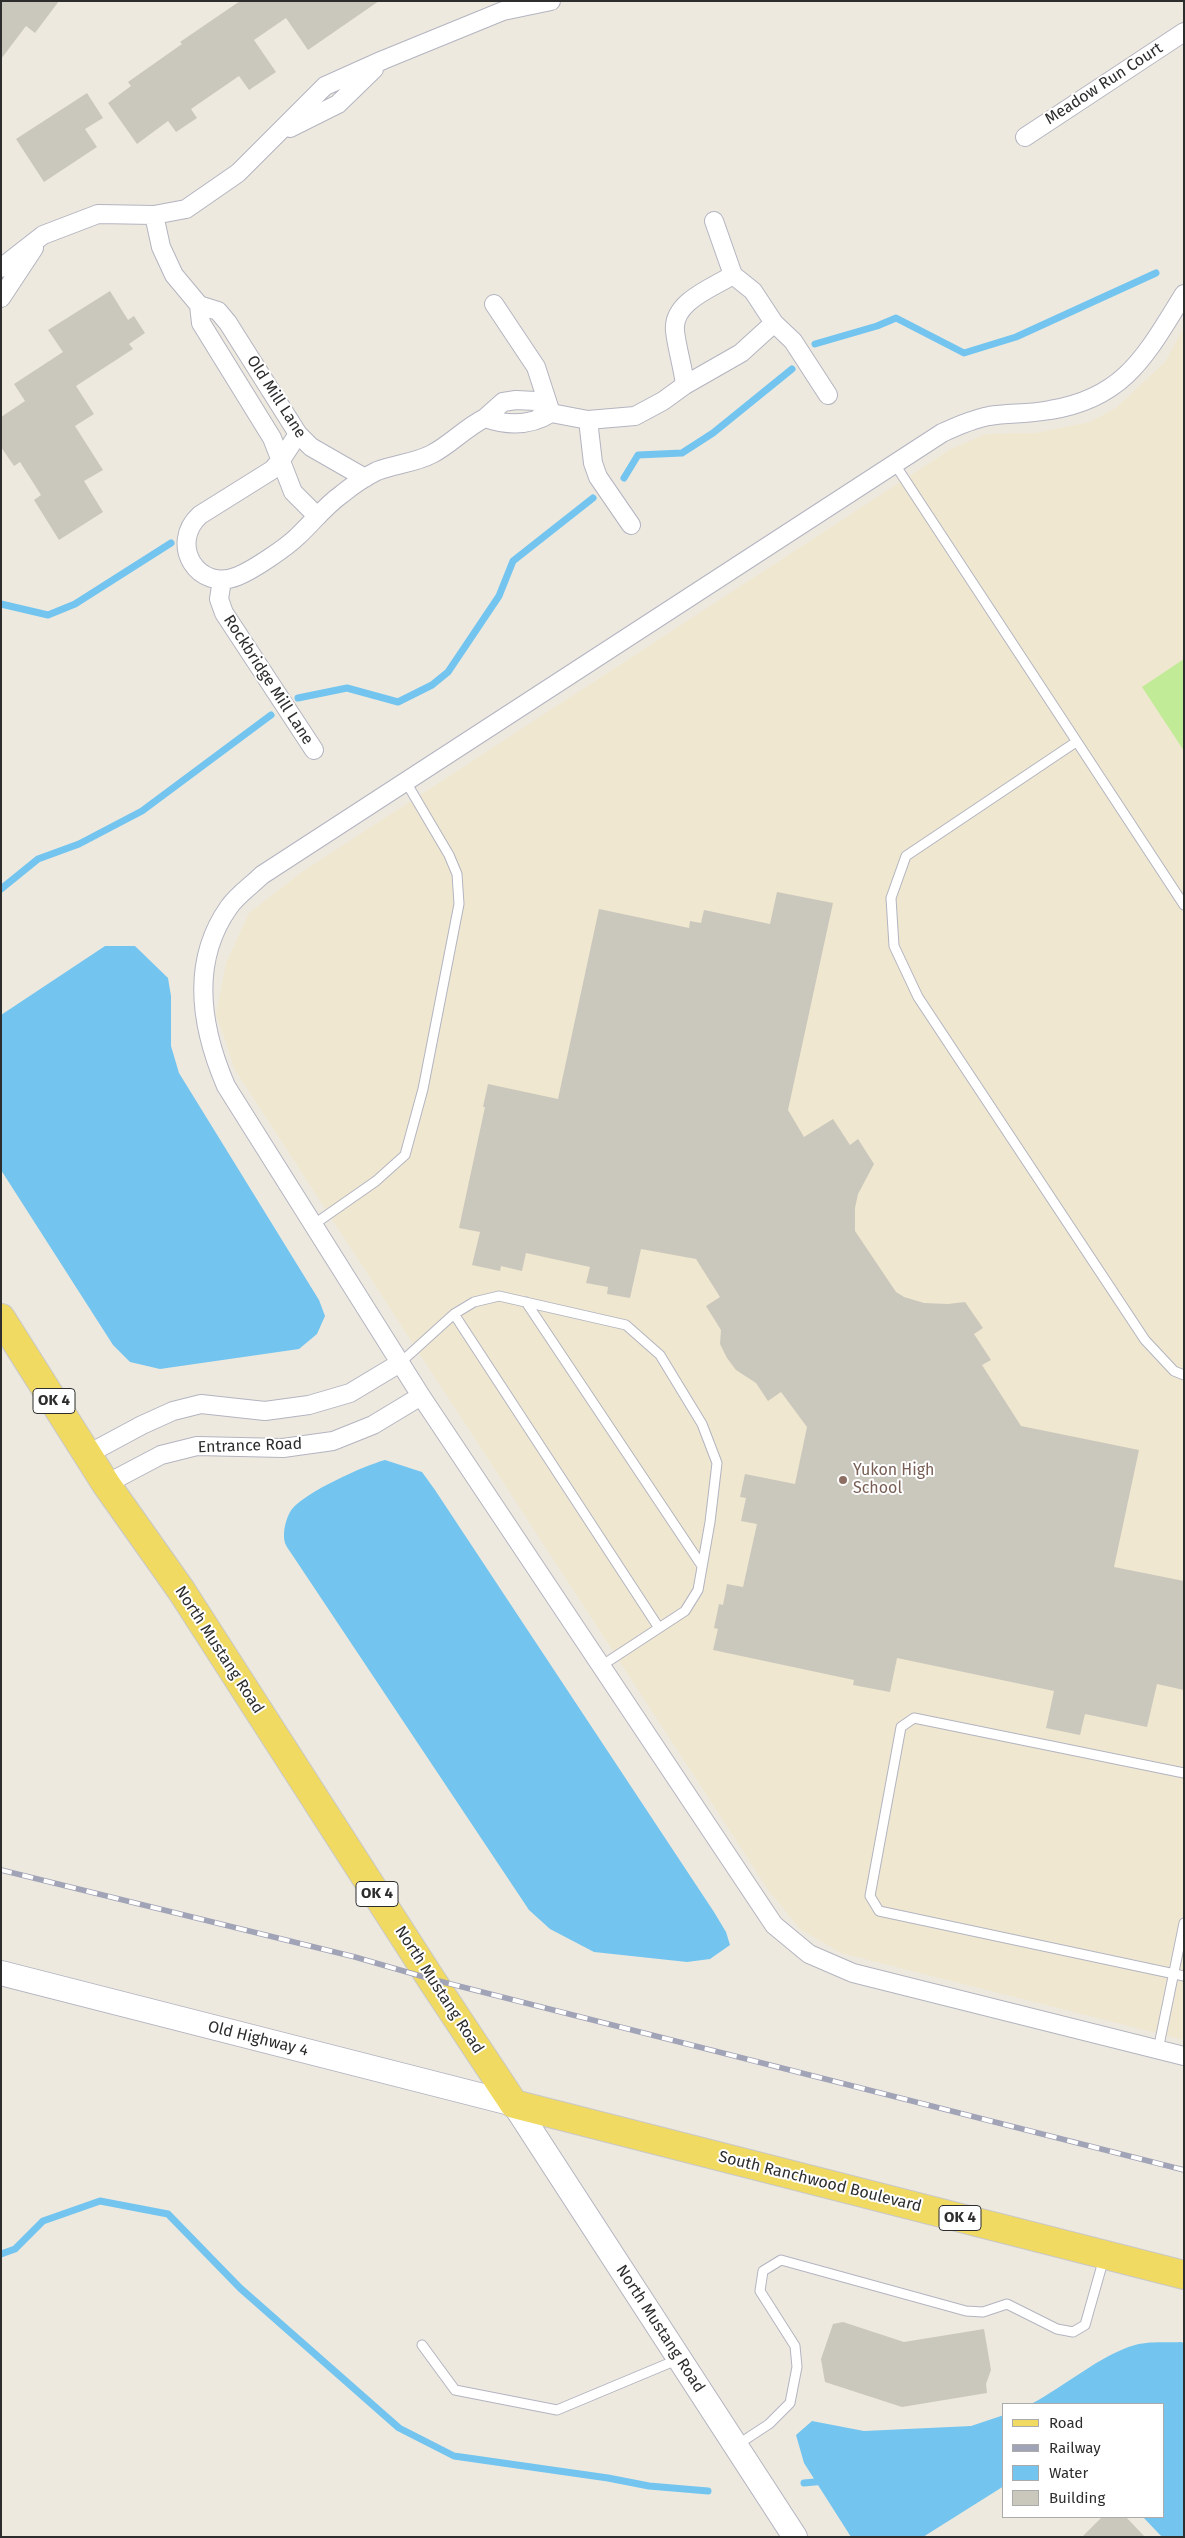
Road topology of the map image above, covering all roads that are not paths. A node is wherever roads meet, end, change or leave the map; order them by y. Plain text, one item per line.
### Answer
1 (552, 1) edge
2 (502, 6) edge
3 (1184, 32) edge
4 (1025, 137) dead end
5 (154, 215) junction
6 (714, 221) dead end
7 (43, 235) junction
8 (1, 268) edge
9 (733, 275) junction
10 (1184, 294) edge
11 (1, 298) edge
12 (494, 304) dead end
13 (199, 305) junction
14 (774, 323) junction
15 (685, 385) junction
16 (828, 394) dead end
17 (551, 413) junction
18 (588, 420) junction
19 (298, 434) junction
20 (281, 460) junction
21 (894, 463) junction
22 (365, 478) junction
23 (317, 516) junction
24 (631, 525) dead end
25 (222, 580) junction
26 (1076, 742) junction
27 (314, 750) dead end
28 (406, 782) junction
29 (1184, 905) edge
30 (313, 1225) junction
31 (526, 1302) junction
32 (454, 1314) junction
33 (1, 1318) edge
34 (400, 1363) junction
35 (1184, 1375) edge
36 (421, 1396) junction
37 (88, 1454) junction
38 (106, 1484) junction
39 (702, 1566) junction
40 (659, 1628) junction
41 (601, 1666) junction
42 (1184, 1773) edge
43 (1184, 1923) edge
44 (1, 1973) edge
45 (1173, 1974) junction
46 (1184, 1976) edge
47 (1158, 2050) junction
48 (1184, 2056) edge
49 (514, 2104) junction
50 (1105, 2255) junction
51 (1184, 2275) edge
52 (422, 2345) dead end
53 (680, 2359) junction
54 (736, 2445) junction
55 (795, 2537) edge

1 - 2 street
2 - 5 street
3 - 4 street, Meadow Run Court
5 - 7 street
5 - 13 street, Old Mill Lane
6 - 9 street
7 - 8 street
7 - 11 street
9 - 14 street
9 - 15 street
10 - 21 street
12 - 17 street
13 - 19 street, Old Mill Lane
13 - 20 street, Old Mill Lane
14 - 15 street
14 - 16 street
15 - 18 street
17 - 18 street
17 - 22 street
18 - 24 street
19 - 20 street
19 - 22 street, Old Mill Lane
20 - 23 street, Old Mill Lane
20 - 25 street
21 - 26 lane
21 - 28 street
22 - 23 street
23 - 25 street
25 - 27 street, Rockbridge Mill Lane
26 - 29 lane
26 - 35 lane
28 - 30 lane
28 - 30 street
30 - 34 street
31 - 32 lane
31 - 39 lane
31 - 39 lane
32 - 34 lane
32 - 40 lane
33 - 37 main road, North Mustang Road / OK 4
34 - 36 street
34 - 37 street
36 - 38 street, Entrance Road
36 - 41 street
37 - 38 main road, North Mustang Road / OK 4
38 - 49 main road, North Mustang Road / OK 4
39 - 40 lane
40 - 41 lane
41 - 47 street
42 - 45 lane
43 - 45 lane
44 - 49 main road, Old Highway 4
45 - 46 lane
45 - 47 lane
47 - 48 street
49 - 50 main road, South Ranchwood Boulevard / OK 4
49 - 53 main road, North Mustang Road
50 - 51 main road, South Ranchwood Boulevard / OK 4
50 - 54 lane
52 - 53 lane
53 - 54 main road, North Mustang Road
54 - 55 main road, North Mustang Road

